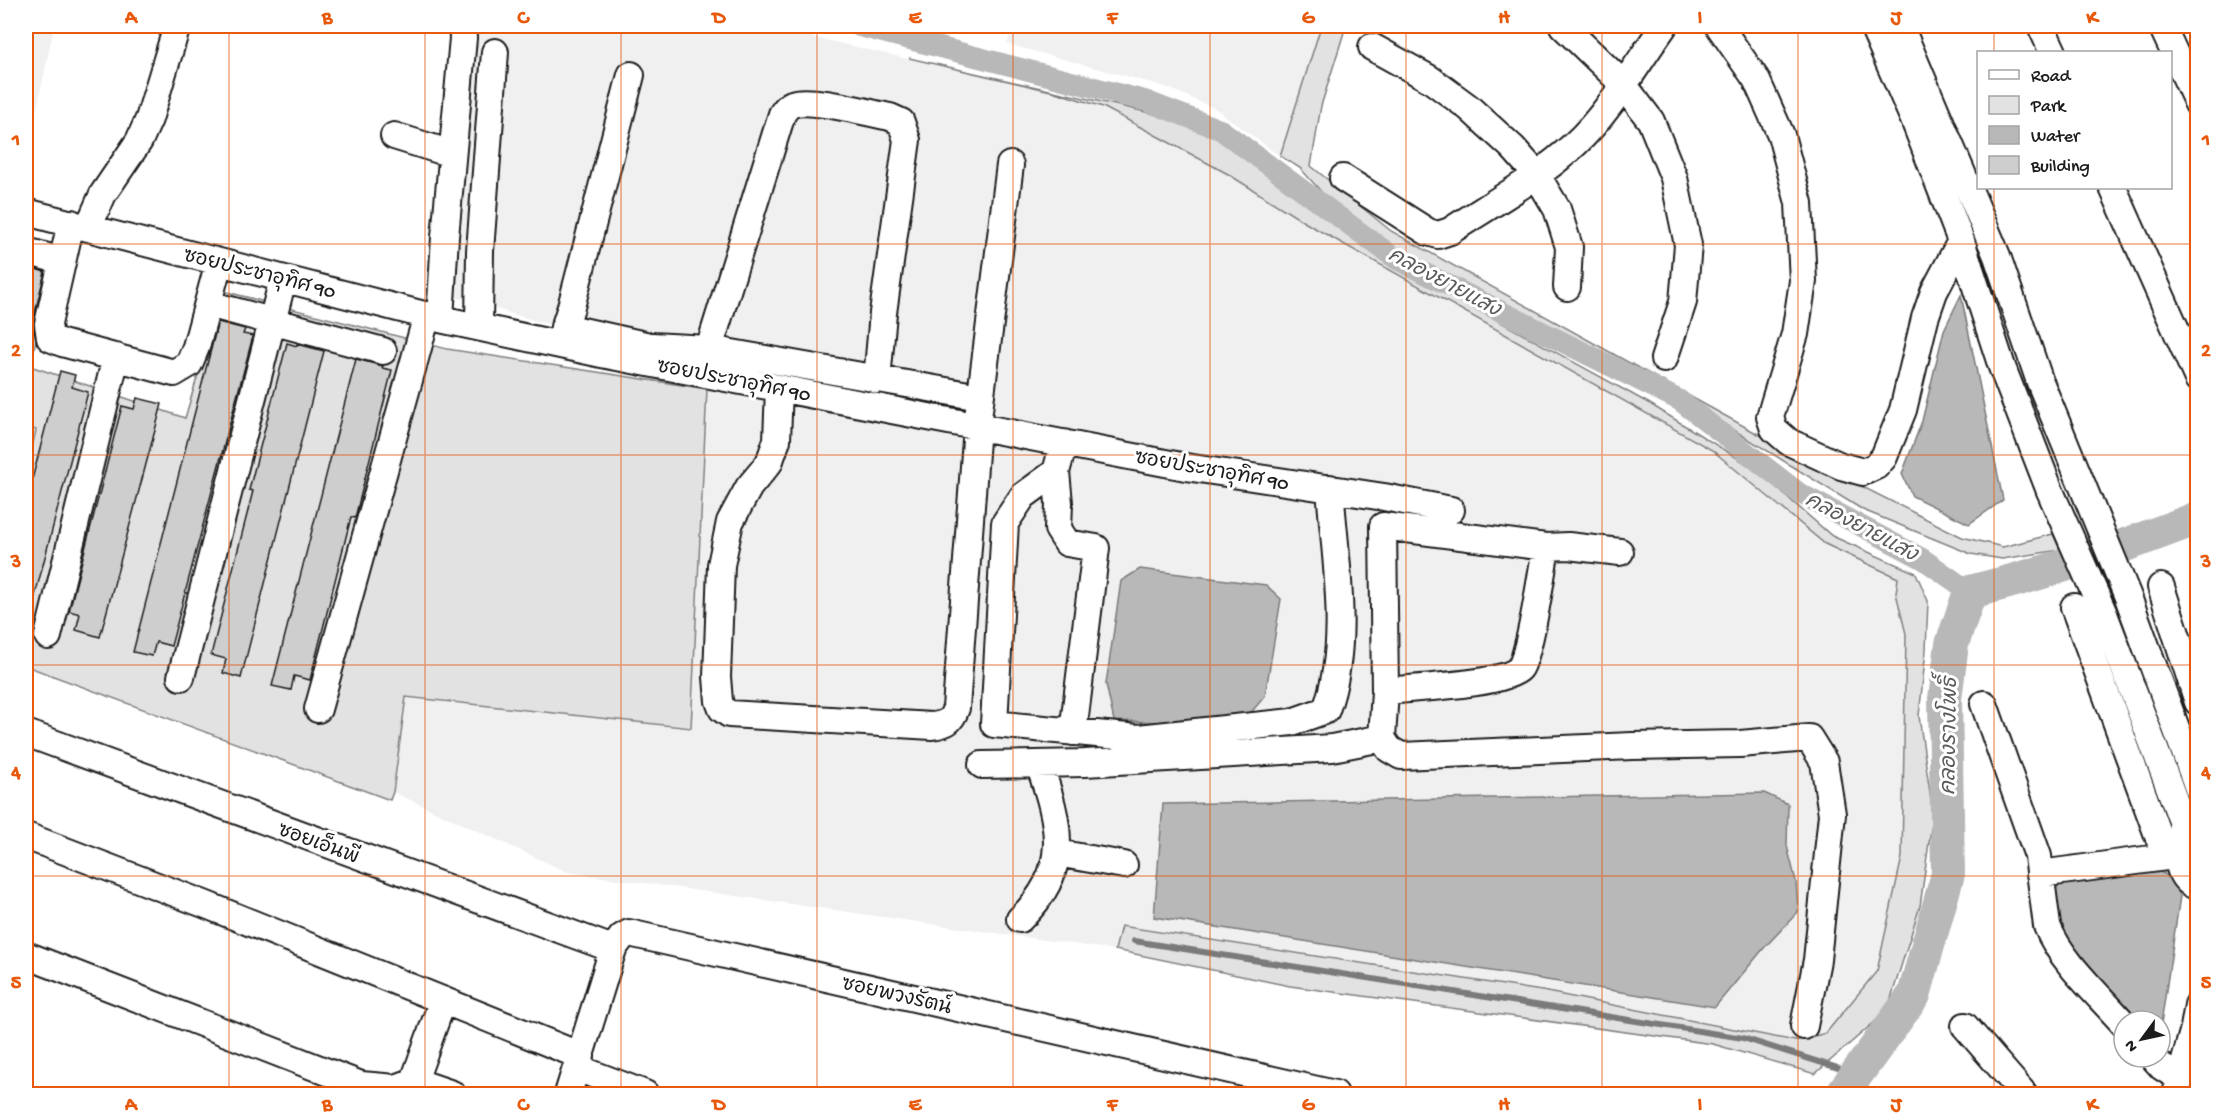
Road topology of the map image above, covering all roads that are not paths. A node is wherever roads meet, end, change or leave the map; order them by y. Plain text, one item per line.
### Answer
1 (177, 26) edge
2 (462, 26) edge
3 (1563, 26) edge
4 (1664, 26) edge
5 (1719, 26) edge
6 (1873, 26) edge
7 (1900, 26) edge
8 (2041, 26) edge
9 (2162, 26) edge
10 (1372, 47) dead end
11 (2053, 51) edge
12 (2171, 51) edge
13 (495, 52) dead end
14 (2172, 53) edge
15 (631, 75) dead end
16 (1623, 84) junction
17 (2198, 104) edge
18 (394, 136) dead end
19 (452, 154) junction
20 (1010, 165) dead end
21 (1536, 174) junction
22 (1343, 178) dead end
23 (2113, 189) edge
24 (26, 212) edge
25 (80, 226) junction
26 (1961, 241) junction
27 (26, 251) edge
28 (62, 261) junction
29 (219, 262) junction
30 (283, 279) junction
31 (1567, 286) dead end
32 (208, 304) junction
33 (433, 317) junction
34 (272, 321) junction
35 (478, 327) junction
36 (562, 336) junction
37 (651, 346) junction
38 (708, 349) junction
39 (383, 351) dead end
40 (602, 354) junction
41 (116, 357) junction
42 (1664, 359) dead end
43 (877, 380) junction
44 (2198, 380) edge
45 (779, 388) junction
46 (980, 397) junction
47 (977, 426) junction
48 (1064, 442) junction
49 (1056, 471) junction
50 (1330, 489) junction
51 (1384, 497) junction
52 (1451, 510) dead end
53 (1383, 526) junction
54 (1546, 547) junction
55 (1620, 552) dead end
56 (2161, 586) dead end
57 (2074, 607) dead end
58 (48, 636) dead end
59 (181, 677) dead end
60 (1385, 691) junction
61 (2198, 702) edge
62 (1984, 704) dead end
63 (318, 709) dead end
64 (1073, 732) junction
65 (26, 733) edge
66 (1382, 738) junction
67 (1039, 764) junction
68 (982, 765) dead end
69 (2198, 788) edge
70 (26, 836) edge
71 (2181, 849) edge
72 (1057, 853) junction
73 (1124, 865) dead end
74 (2040, 874) junction
75 (2198, 887) edge
76 (1020, 919) dead end
77 (613, 949) junction
78 (26, 955) edge
79 (443, 1000) junction
80 (2198, 1005) edge
81 (2112, 1011) edge
82 (1804, 1026) dead end
83 (1965, 1026) dead end
84 (579, 1062) junction
85 (2164, 1069) edge
86 (414, 1081) junction
87 (2179, 1087) edge
88 (452, 1095) edge
89 (568, 1095) edge
90 (645, 1095) edge
91 (1335, 1095) edge
92 (2024, 1095) edge

1 - 25 street
2 - 19 street
3 - 16 street
4 - 16 street
5 - 26 street
6 - 26 street
7 - 69 street
8 - 11 street
9 - 12 street
10 - 21 street
13 - 35 street
14 - 17 street
15 - 36 street
16 - 21 street
16 - 42 street
18 - 19 street
19 - 33 street
20 - 46 street
21 - 22 street
21 - 31 street
23 - 44 street
24 - 25 street, ซอยประชาอุทิศ 90
25 - 28 street
25 - 29 street, ซอยประชาอุทิศ 90
26 - 71 street
27 - 28 street
28 - 41 street
29 - 30 street, ซอยประชาอุทิศ 90
29 - 32 street
30 - 33 street, ซอยประชาอุทิศ 90
30 - 34 street
32 - 34 street
32 - 41 street
33 - 35 street, ซอยประชาอุทิศ 90
33 - 63 street
34 - 39 street
34 - 59 street
35 - 36 street, ซอยประชาอุทิศ 90
36 - 37 street
36 - 40 street, ซอยประชาอุทิศ 90
37 - 38 street
37 - 40 street
38 - 43 street
38 - 43 street
40 - 45 street, ซอยประชาอุทิศ 90
41 - 58 street
43 - 46 street
45 - 47 street, ซอยประชาอุทิศ 90
45 - 47 street
46 - 47 street
47 - 48 street, ซอยประชาอุทิศ 90
48 - 49 street
48 - 50 street, ซอยประชาอุทิศ 90
49 - 64 street
49 - 64 street
50 - 51 street, ซอยประชาอุทิศ 90
50 - 64 street
51 - 52 street, ซอยประชาอุทิศ 90
51 - 53 street
53 - 54 street
53 - 60 street
54 - 55 street
54 - 60 street
56 - 61 street
57 - 71 street
60 - 66 street
62 - 74 street
65 - 77 street, ซอยเอ็นพี
66 - 67 street
66 - 82 street
67 - 68 street
67 - 72 street
70 - 79 street
71 - 74 street
71 - 75 street
72 - 73 street
72 - 76 street
74 - 81 street
77 - 84 street
77 - 91 street, ซอยพวงรัตน์
78 - 86 street
79 - 84 street
79 - 86 street
80 - 87 street
83 - 92 street
84 - 89 street
84 - 90 street
85 - 87 street
86 - 88 street

